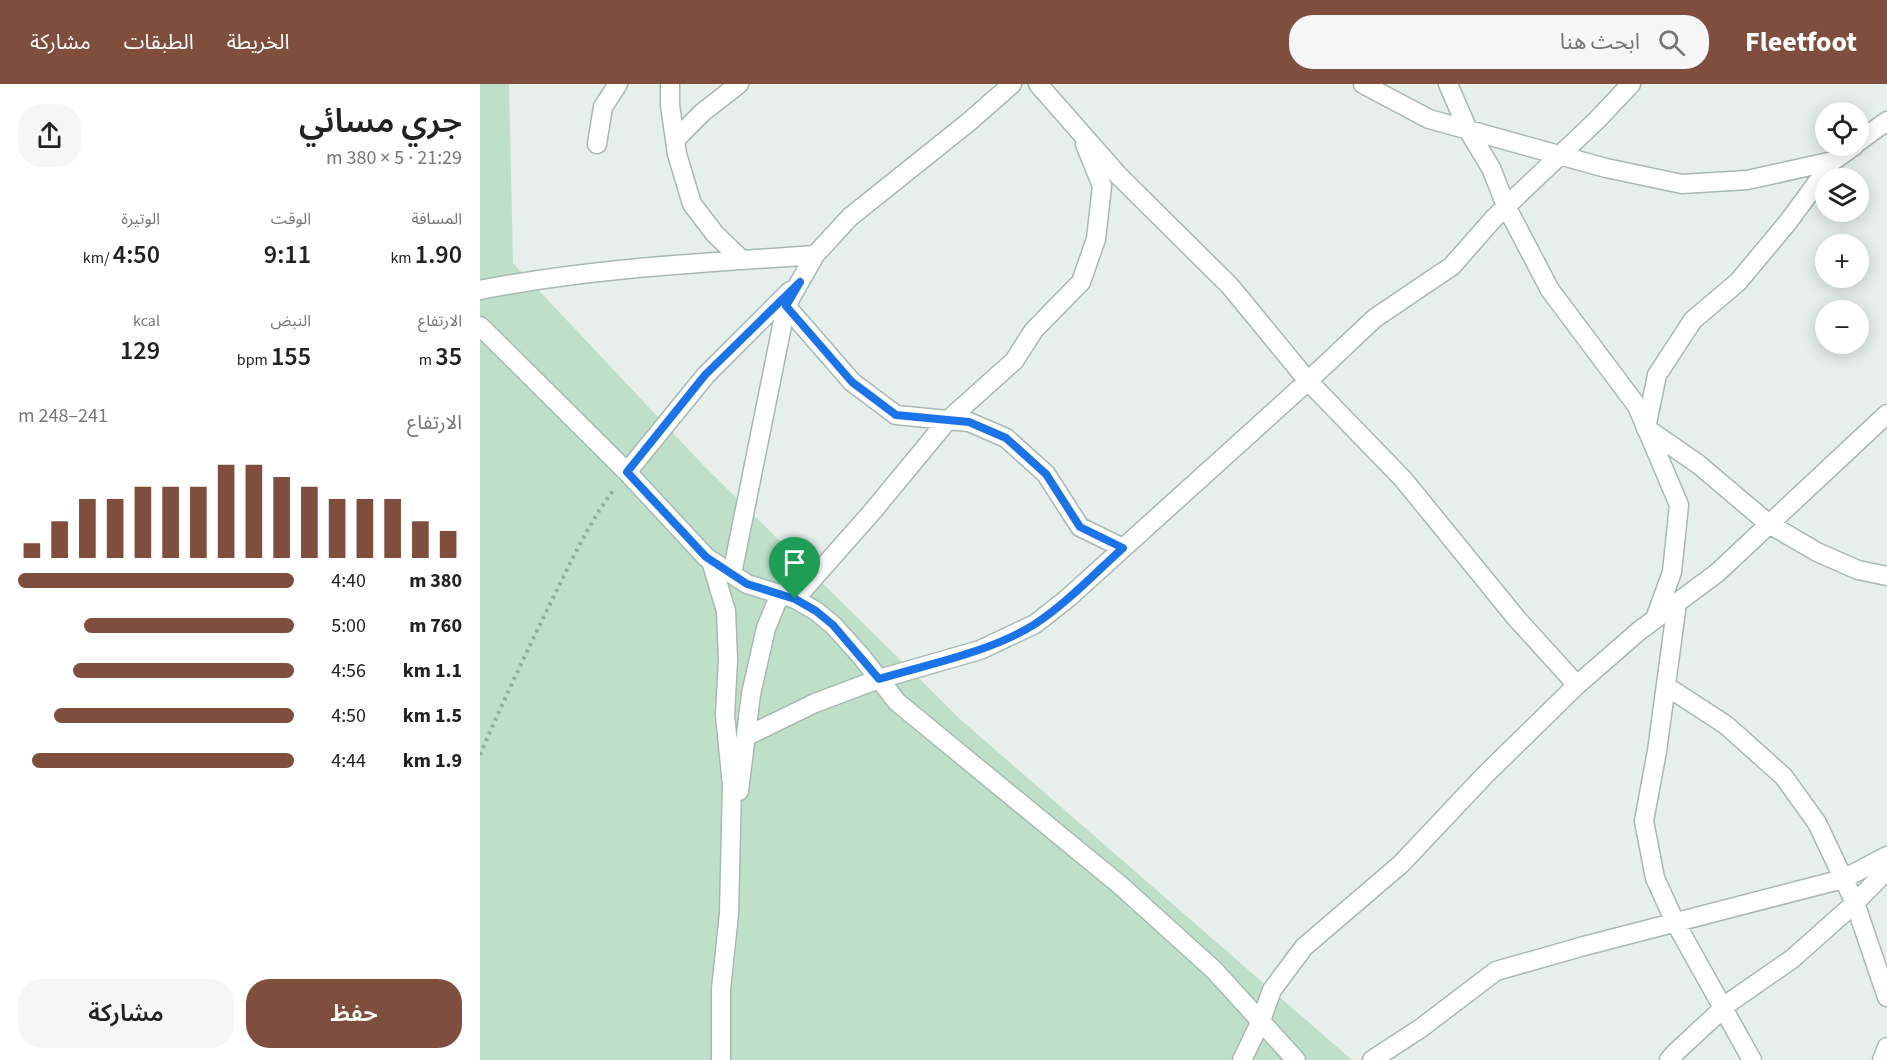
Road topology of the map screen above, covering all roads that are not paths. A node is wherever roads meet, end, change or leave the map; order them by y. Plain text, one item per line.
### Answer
1 (618, 84) edge
2 (670, 84) edge
3 (739, 84) edge
4 (1011, 84) edge
5 (1038, 84) edge
6 (1363, 84) edge
7 (1448, 84) edge
8 (1631, 84) edge
9 (1887, 121) edge
10 (1079, 128) junction
11 (1468, 130) junction
12 (1869, 134) edge
13 (675, 140) junction
14 (597, 144) dead end
15 (1560, 155) junction
16 (1840, 156) edge
17 (1833, 161) junction
18 (1506, 206) junction
19 (815, 255) junction
20 (742, 260) junction
21 (800, 282) junction
22 (480, 290) edge
23 (786, 306) junction
24 (480, 326) edge
25 (1308, 381) junction
26 (1887, 414) edge
27 (948, 420) junction
28 (1647, 428) junction
29 (627, 472) junction
30 (1769, 524) junction
31 (1123, 548) junction
32 (711, 561) junction
33 (732, 574) junction
34 (1887, 576) edge
35 (787, 596) junction
36 (1677, 603) junction
37 (1655, 619) junction
38 (879, 679) junction
39 (1577, 685) junction
40 (1666, 686) junction
41 (747, 736) junction
42 (731, 848) junction
43 (1887, 856) edge
44 (1887, 870) edge
45 (1843, 879) junction
46 (1855, 903) junction
47 (1675, 922) junction
48 (1887, 997) edge
49 (1722, 1009) junction
50 (1260, 1023) junction
51 (1887, 1047) edge
52 (721, 1060) edge
53 (1242, 1060) edge
54 (1296, 1060) edge
55 (1372, 1060) edge
56 (1669, 1060) edge
57 (1752, 1060) edge
58 (1882, 1060) edge

1 - 14 street
2 - 13 street
3 - 13 street
4 - 19 street
5 - 10 street
6 - 11 street
7 - 11 street
8 - 15 street
9 - 12 street
10 - 25 street
10 - 27 street
11 - 15 street
11 - 18 street
13 - 20 street
15 - 17 street
15 - 18 street
16 - 17 street
17 - 28 street
18 - 25 street
18 - 28 street
19 - 20 street
19 - 21 street
20 - 22 street
21 - 23 street
21 - 29 street
23 - 27 street
23 - 33 street
24 - 29 street
25 - 31 street
25 - 39 street
26 - 30 street
27 - 31 street
27 - 35 street
28 - 30 street
28 - 37 street
29 - 32 street
30 - 34 street
30 - 36 street
31 - 38 street
32 - 33 street
32 - 42 street
33 - 35 street
35 - 38 street
35 - 41 street
36 - 37 street
36 - 40 street
37 - 39 street
38 - 41 street
38 - 50 street
39 - 50 street
40 - 45 street
40 - 47 street
41 - 42 street
42 - 52 street
43 - 45 street
44 - 46 street
45 - 46 street
45 - 47 street
46 - 48 street
46 - 49 street
47 - 49 street
47 - 55 street
49 - 56 street
49 - 57 street
50 - 53 street
50 - 54 street
51 - 58 street

